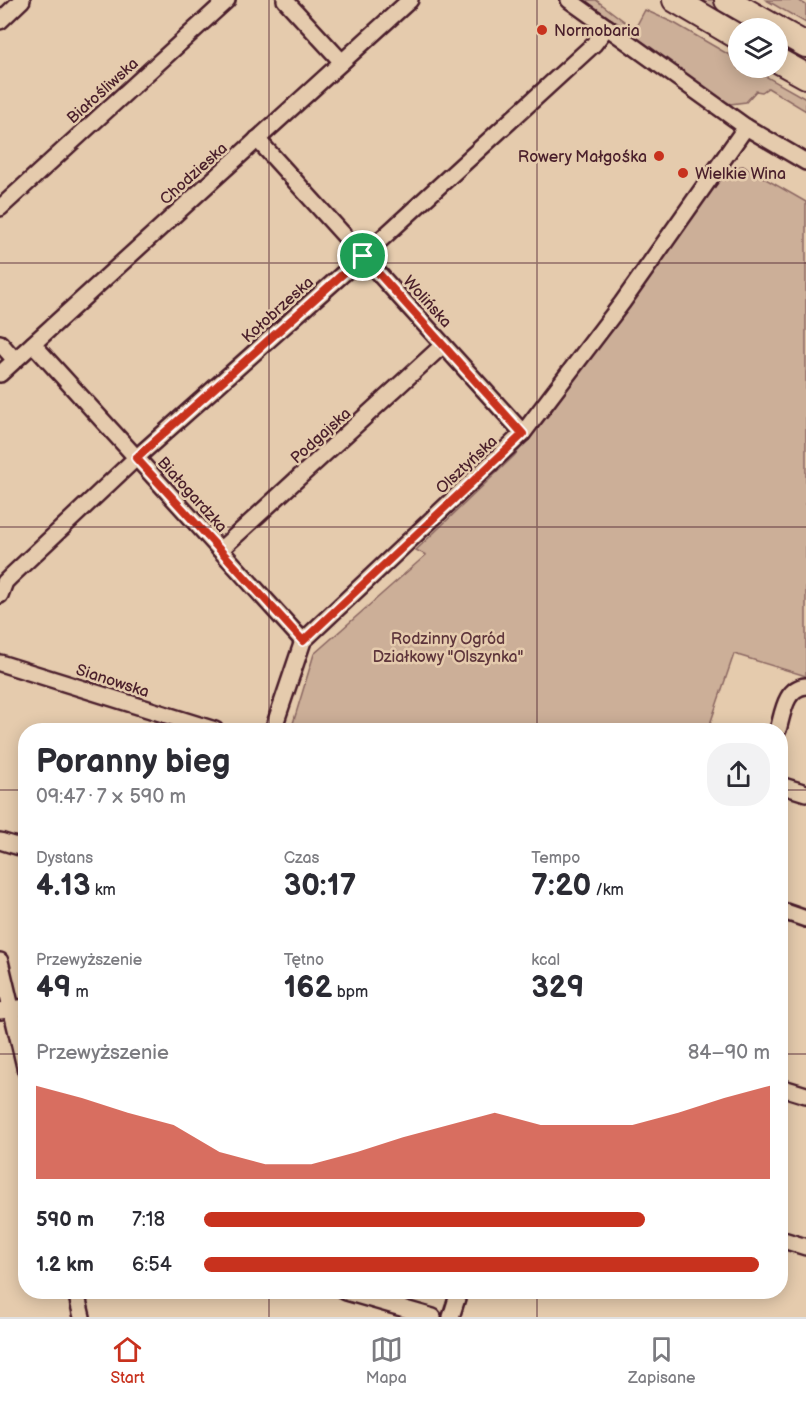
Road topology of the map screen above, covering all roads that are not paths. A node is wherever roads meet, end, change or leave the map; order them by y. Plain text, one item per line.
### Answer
1 (22, 0) edge
2 (227, 0) edge
3 (285, 0) edge
4 (410, 0) edge
5 (569, 0) edge
6 (675, 0) edge
7 (727, 0) edge
8 (758, 18) edge
9 (0, 21) edge
10 (607, 27) junction
11 (728, 31) edge
12 (788, 35) edge
13 (804, 43) edge
14 (342, 62) junction
15 (789, 67) edge
16 (806, 83) edge
17 (746, 127) junction
18 (258, 139) junction
19 (806, 162) edge
20 (0, 208) edge
21 (363, 256) junction
22 (0, 343) edge
23 (33, 344) junction
24 (443, 345) junction
25 (15, 360) junction
26 (0, 374) edge
27 (523, 434) junction
28 (136, 458) junction
29 (220, 550) junction
30 (0, 595) edge
31 (303, 641) junction
32 (0, 663) edge
33 (806, 686) edge
34 (193, 723) edge
35 (275, 723) edge
36 (780, 723) edge
37 (788, 787) edge
38 (806, 793) edge
39 (0, 841) edge
40 (18, 847) edge
41 (788, 913) edge
42 (806, 919) edge
43 (0, 961) edge
44 (12, 1009) edge
45 (18, 1036) edge
46 (788, 1089) edge
47 (806, 1095) edge
48 (788, 1241) edge
49 (806, 1247) edge
50 (78, 1299) edge
51 (370, 1299) edge
52 (457, 1299) edge
53 (82, 1317) edge
54 (432, 1317) edge
55 (451, 1317) edge

1 - 9 street
2 - 20 street, Białośliwska
3 - 14 street
4 - 14 street, Chodzieska
5 - 10 street
6 - 11 main road
7 - 8 main road
10 - 17 street
10 - 21 street, Kołobrzeska
12 - 13 main road
14 - 18 street, Chodzieska
15 - 16 main road
17 - 19 street
17 - 27 street, Olsztyńska
18 - 21 street, Wolińska
18 - 23 street, Chodzieska
21 - 24 street, Wolińska
21 - 28 street, Kołobrzeska
22 - 25 street
23 - 25 street, Chodzieska
23 - 28 street, Białogardzka
24 - 27 street, Wolińska
24 - 29 street, Podgajska
25 - 26 street, Chodzieska
27 - 31 street, Olsztyńska
28 - 29 street, Białogardzka
28 - 30 street, Kołobrzeska
29 - 31 street, Białogardzka
31 - 35 street, Olsztyńska
32 - 34 street, Sianowska
33 - 36 street
37 - 38 street
39 - 40 street
41 - 42 street
43 - 44 street
44 - 45 street
46 - 47 street
48 - 49 street
50 - 53 street
51 - 54 street
52 - 55 street

